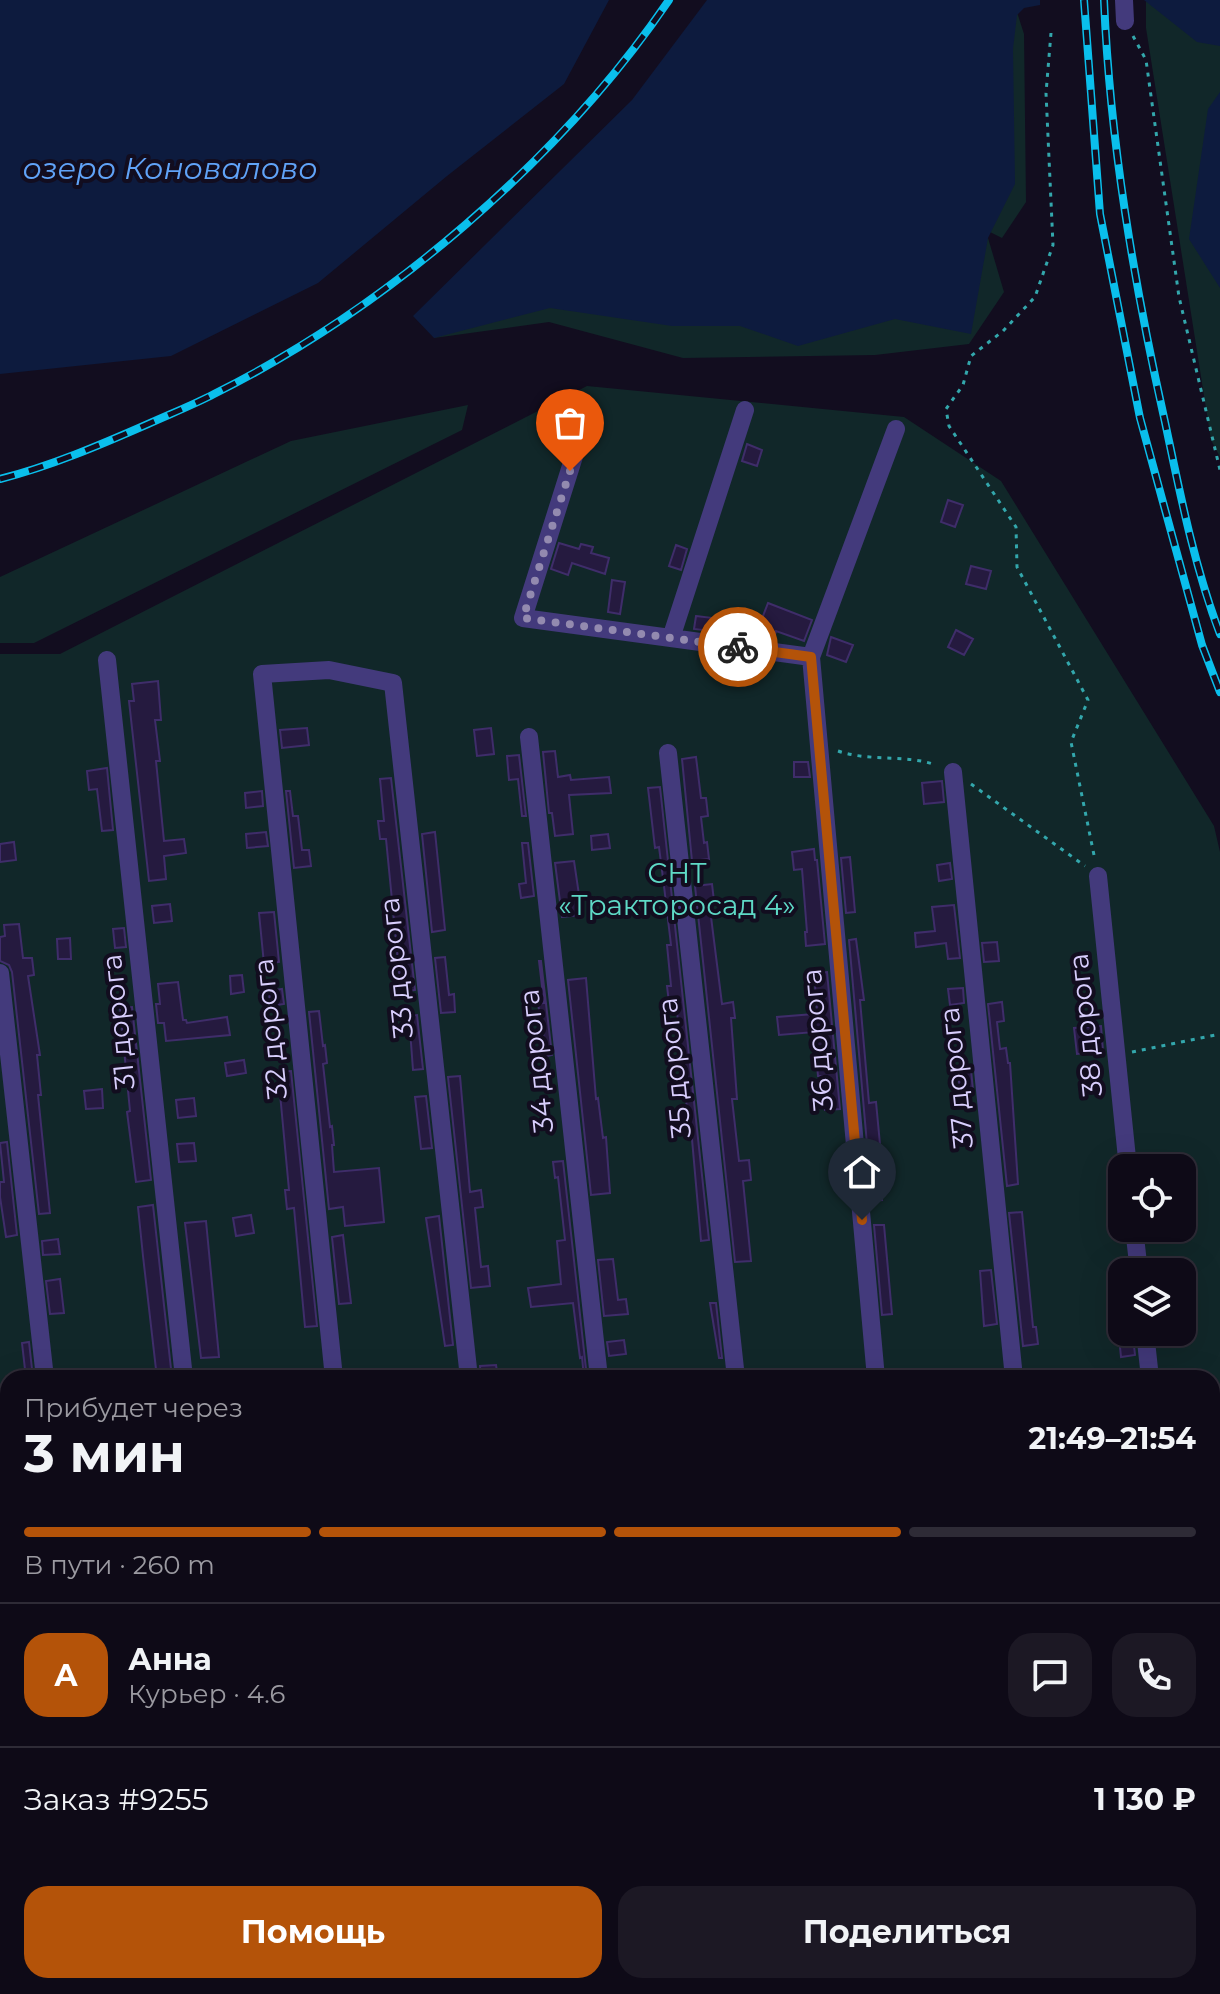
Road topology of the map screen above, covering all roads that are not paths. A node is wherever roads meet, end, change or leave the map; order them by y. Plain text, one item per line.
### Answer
1 (1124, 0) edge
2 (1125, 21) road end
3 (745, 410) dead end
4 (588, 412) dead end
5 (896, 429) dead end
6 (671, 638) junction
7 (811, 657) junction
8 (107, 660) dead end
9 (262, 674) joint
10 (529, 737) dead end
11 (668, 753) dead end
12 (953, 772) road end
13 (1098, 876) road end
14 (0, 973) edge
15 (1127, 1154) edge
16 (1147, 1346) edge
17 (44, 1370) edge
18 (183, 1370) edge
19 (333, 1370) edge
20 (468, 1370) edge
21 (598, 1370) edge
22 (735, 1370) edge
23 (875, 1370) edge
24 (1013, 1370) edge
25 (1149, 1370) edge

1 - 2 street
3 - 6 street
4 - 6 street
5 - 7 street
6 - 7 street
7 - 23 street, 36 дорога
8 - 18 street, 31 дорога
9 - 19 street, 32 дорога
9 - 20 street, 33 дорога
10 - 21 street, 34 дорога
11 - 22 street, 35 дорога
12 - 24 street, 37 дорога
13 - 15 street, 38 дорога
14 - 17 street
16 - 25 street

